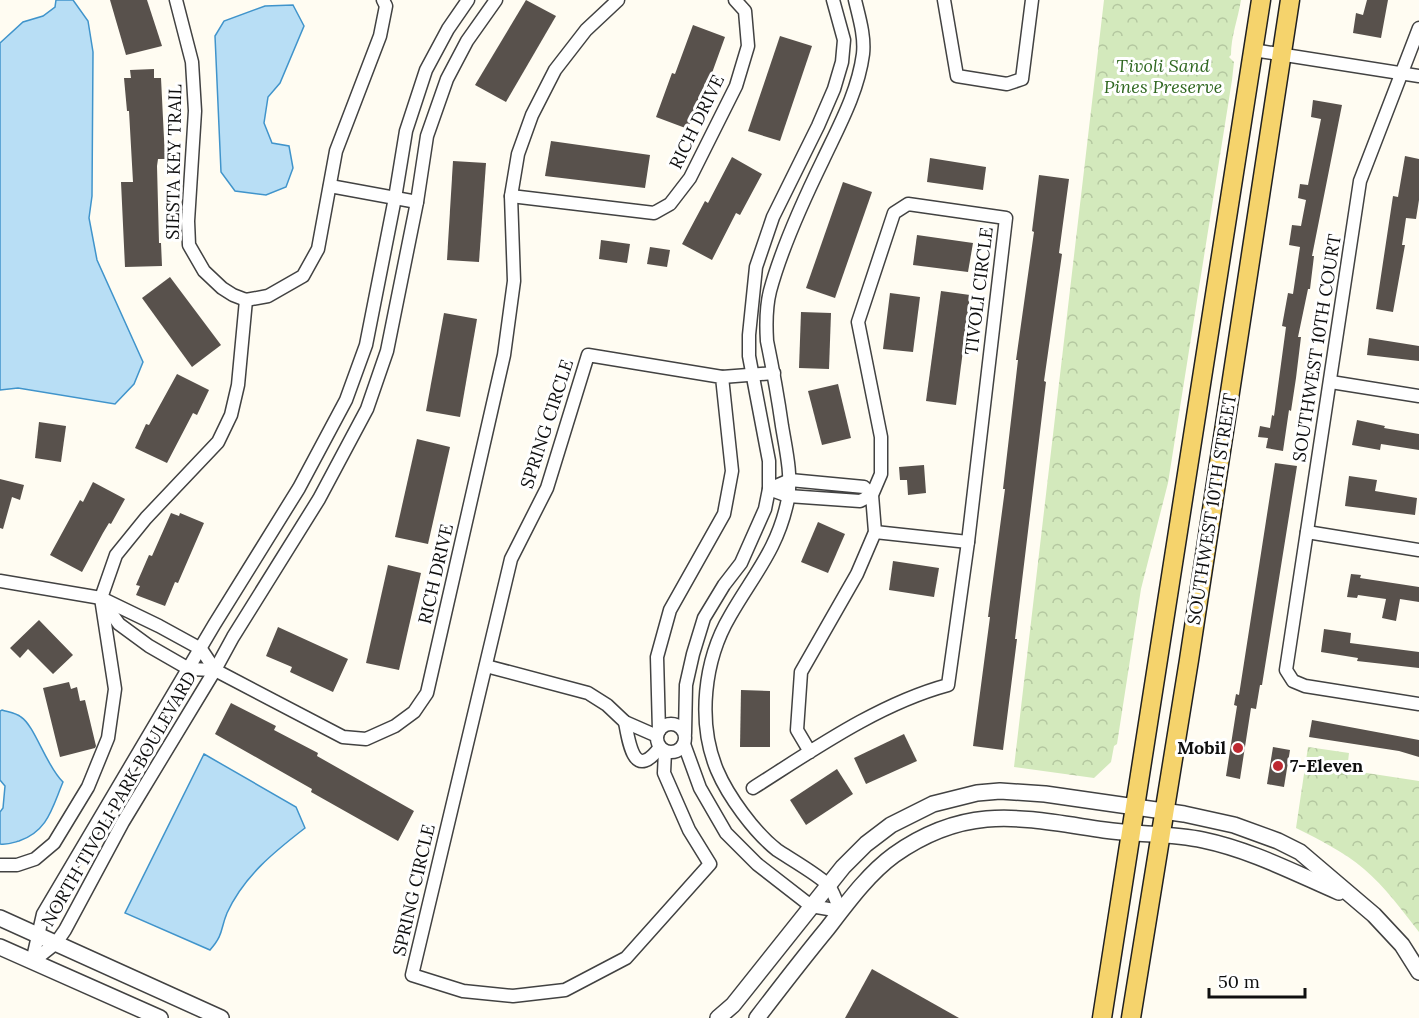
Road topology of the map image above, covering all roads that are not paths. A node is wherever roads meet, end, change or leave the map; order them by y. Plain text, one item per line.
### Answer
1 (176, 0) edge
2 (383, 0) edge
3 (468, 0) edge
4 (496, 0) edge
5 (618, 0) edge
6 (735, 0) edge
7 (833, 0) edge
8 (855, 0) edge
9 (944, 0) edge
10 (1032, 0) edge
11 (1261, 0) edge
12 (1290, 0) edge
13 (486, 13) junction
14 (1419, 28) edge
15 (1253, 50) junction
16 (1282, 54) junction
17 (1403, 73) junction
18 (1419, 76) edge
19 (330, 186) junction
20 (511, 196) junction
21 (395, 198) junction
22 (417, 202) junction
23 (246, 300) junction
24 (774, 373) junction
25 (752, 375) junction
26 (722, 377) junction
27 (1331, 382) junction
28 (1419, 396) edge
29 (308, 472) junction
30 (790, 480) junction
31 (328, 482) junction
32 (769, 489) junction
33 (872, 495) junction
34 (788, 496) junction
35 (875, 532) junction
36 (1307, 532) junction
37 (968, 542) junction
38 (1419, 550) edge
39 (0, 581) edge
40 (101, 598) junction
41 (201, 649) junction
42 (486, 666) junction
43 (189, 669) junction
44 (215, 670) junction
45 (1419, 704) edge
46 (625, 722) junction
47 (707, 735) junction
48 (685, 738) junction
49 (660, 741) junction
50 (140, 751) junction
51 (810, 752) junction
52 (159, 763) junction
53 (753, 788) dead end
54 (1135, 807) junction
55 (1165, 812) junction
56 (91, 833) junction
57 (1130, 833) junction
58 (1161, 835) junction
59 (111, 844) junction
60 (0, 865) edge
61 (828, 885) junction
62 (1355, 900) junction
63 (811, 906) junction
64 (840, 911) junction
65 (0, 918) edge
66 (38, 934) junction
67 (56, 943) junction
68 (0, 947) edge
69 (32, 962) junction
70 (1419, 972) edge
71 (160, 1018) edge
72 (221, 1018) edge
73 (718, 1018) edge
74 (757, 1018) edge
75 (1102, 1018) edge
76 (1131, 1018) edge

1 - 23 street, SIESTA KEY TRAIL
2 - 19 street
3 - 13 street
3 - 21 street, NORTH TIVOLI PARK BOULEVARD
4 - 13 street, NORTH TIVOLI PARK BOULEVARD
5 - 20 street, RICH DRIVE
6 - 20 street, RICH DRIVE
7 - 25 street
8 - 24 street
9 - 10 street
11 - 15 main road, SOUTHWEST 10TH STREET
12 - 16 main road, SOUTHWEST 10TH STREET
13 - 22 street, NORTH TIVOLI PARK BOULEVARD
14 - 17 street, SOUTHWEST 10TH COURT
15 - 16 street
15 - 54 main road, SOUTHWEST 10TH STREET
16 - 17 street
16 - 55 main road, SOUTHWEST 10TH STREET
17 - 18 street
17 - 27 street, SOUTHWEST 10TH COURT
19 - 21 street
19 - 23 street
20 - 44 street, RICH DRIVE
21 - 22 street
21 - 29 street, NORTH TIVOLI PARK BOULEVARD
22 - 31 street, NORTH TIVOLI PARK BOULEVARD
23 - 40 street
24 - 25 street, SPRING CIRCLE
24 - 30 street
25 - 26 street, SPRING CIRCLE
25 - 32 street
26 - 42 street, SPRING CIRCLE
26 - 49 street, SPRING CIRCLE
27 - 28 street
27 - 36 street, SOUTHWEST 10TH COURT
29 - 31 street
29 - 41 street, NORTH TIVOLI PARK BOULEVARD
30 - 32 street
30 - 33 street
30 - 34 street
31 - 44 street, NORTH TIVOLI PARK BOULEVARD
32 - 34 street
32 - 48 street
33 - 34 street
33 - 35 street, TIVOLI CIRCLE
33 - 37 street, TIVOLI CIRCLE
34 - 47 street
35 - 37 street
35 - 51 street, TIVOLI CIRCLE
36 - 38 street
36 - 45 street, SOUTHWEST 10TH COURT
37 - 51 street, TIVOLI CIRCLE
39 - 40 street
40 - 41 street
40 - 43 street
40 - 60 street
41 - 43 street, NORTH TIVOLI PARK BOULEVARD
41 - 44 street, RICH DRIVE
42 - 46 street
42 - 49 street, SPRING CIRCLE
43 - 44 street
43 - 50 street, NORTH TIVOLI PARK BOULEVARD
44 - 52 street, NORTH TIVOLI PARK BOULEVARD
46 - 49 street
46 - 49 street
47 - 48 street
47 - 61 street
48 - 49 street
48 - 49 street
48 - 63 street
50 - 52 street
50 - 56 street, NORTH TIVOLI PARK BOULEVARD
51 - 53 street, TIVOLI CIRCLE
52 - 59 street, NORTH TIVOLI PARK BOULEVARD
54 - 55 street
54 - 57 main road, SOUTHWEST 10TH STREET
54 - 61 street
55 - 58 main road, SOUTHWEST 10TH STREET
55 - 62 street
56 - 59 street
56 - 66 street, NORTH TIVOLI PARK BOULEVARD
57 - 58 street
57 - 64 street
57 - 75 main road, SOUTHWEST 10TH STREET
58 - 62 street
58 - 76 main road, SOUTHWEST 10TH STREET
59 - 67 street, NORTH TIVOLI PARK BOULEVARD
61 - 63 street
61 - 64 street
62 - 70 street
63 - 64 street
63 - 73 street
64 - 74 street
65 - 66 street
66 - 67 street
66 - 69 street, NORTH TIVOLI PARK BOULEVARD
67 - 69 street, NORTH TIVOLI PARK BOULEVARD
67 - 72 street
68 - 69 street
69 - 71 street

